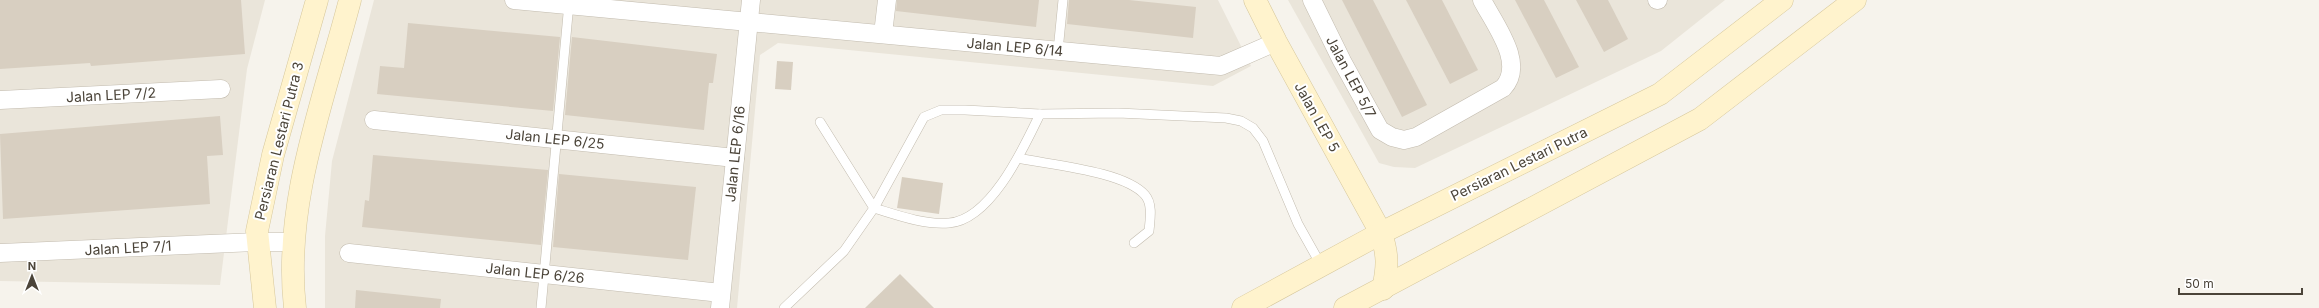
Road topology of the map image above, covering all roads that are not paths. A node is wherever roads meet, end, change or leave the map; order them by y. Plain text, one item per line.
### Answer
1 (316, 0) edge
2 (350, 0) edge
3 (514, 0) edge
4 (751, 0) edge
5 (887, 0) edge
6 (1063, 0) edge
7 (1255, 0) edge
8 (1312, 0) edge
9 (1482, 0) edge
10 (1782, 0) edge
11 (1854, 0) edge
12 (569, 2) edge
13 (748, 22) junction
14 (884, 34) junction
15 (1276, 42) junction
16 (1058, 51) junction
17 (221, 89) dead end
18 (0, 100) edge
19 (1040, 114) junction
20 (374, 120) dead end
21 (820, 122) dead end
22 (556, 139) junction
23 (735, 158) junction
24 (1018, 158) junction
25 (874, 208) junction
26 (1381, 232) junction
27 (257, 242) junction
28 (293, 242) junction
29 (1134, 243) dead end
30 (0, 253) edge
31 (349, 253) dead end
32 (1321, 265) junction
33 (544, 274) junction
34 (1383, 289) junction
35 (721, 300) edge
36 (265, 308) edge
37 (295, 308) edge
38 (541, 308) edge
39 (784, 308) edge
40 (1243, 308) edge
41 (1345, 308) edge

1 - 27 street, Persiaran Lestari Putra 3
2 - 28 street
3 - 12 street, Jalan LEP 6/14
4 - 13 street, Jalan LEP 6/16
5 - 14 street
6 - 16 lane
7 - 15 street, Jalan LEP 5
8 - 9 street, Jalan LEP 5/7
10 - 26 street, Persiaran Lestari Putra
11 - 34 street
12 - 13 street, Jalan LEP 6/14
12 - 22 lane
13 - 14 street, Jalan LEP 6/14
13 - 23 street, Jalan LEP 6/16
14 - 16 street, Jalan LEP 6/14
15 - 16 street, Jalan LEP 6/14
15 - 26 street, Jalan LEP 5
17 - 18 street, Jalan LEP 7/2
19 - 24 lane
19 - 25 lane
19 - 32 lane
20 - 22 street, Jalan LEP 6/25
21 - 25 lane
22 - 23 street, Jalan LEP 6/25
22 - 33 lane
23 - 35 street, Jalan LEP 6/16
24 - 25 lane
24 - 29 lane
25 - 39 lane
26 - 32 street, Persiaran Lestari Putra
26 - 34 street, Jalan LEP 5
27 - 28 street, Jalan LEP 7/1
27 - 30 street, Jalan LEP 7/1
27 - 36 street, Persiaran Lestari Putra 3
28 - 37 street
31 - 33 street, Jalan LEP 6/26
32 - 40 street, Persiaran Lestari Putra
33 - 35 street, Jalan LEP 6/26
33 - 38 lane
34 - 41 street

